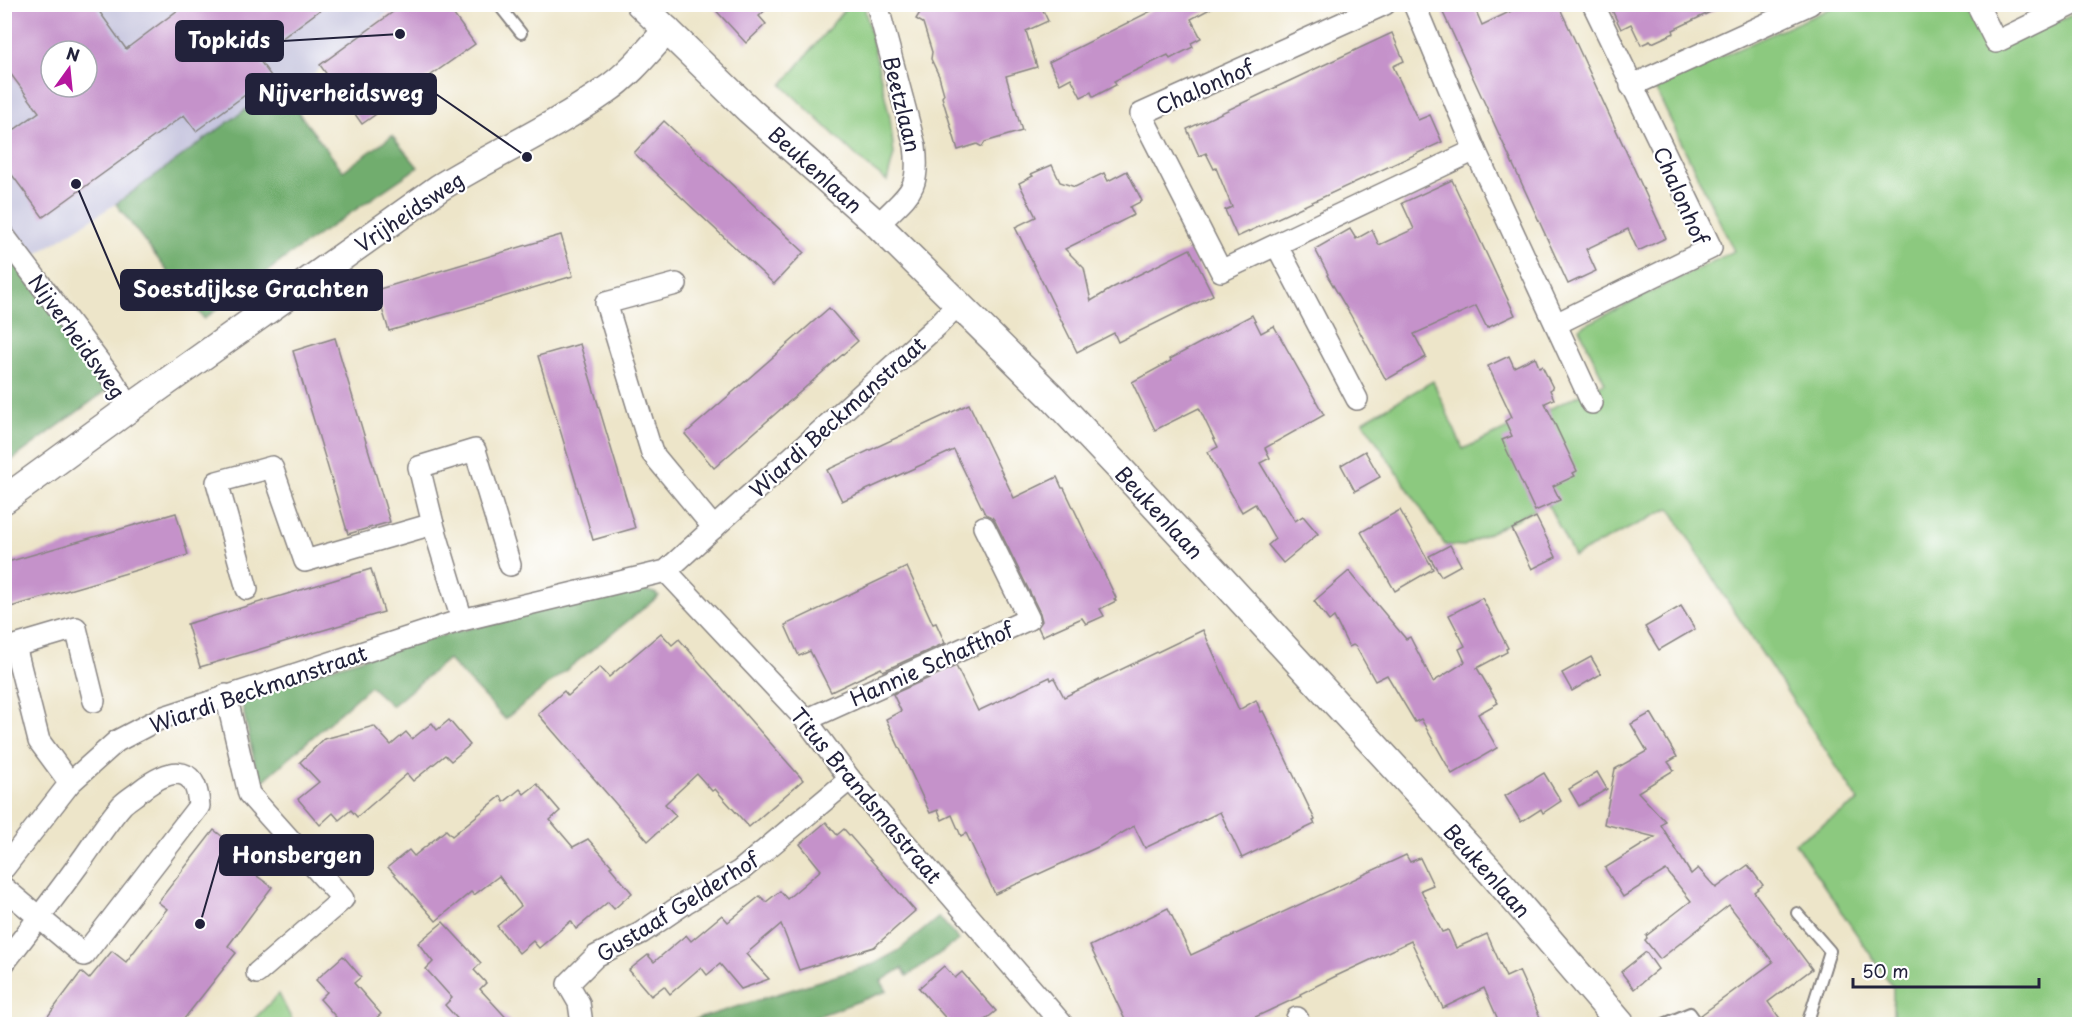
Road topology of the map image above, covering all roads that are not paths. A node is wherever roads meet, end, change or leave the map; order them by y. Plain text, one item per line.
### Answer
1 (498, 4) edge
2 (640, 4) edge
3 (877, 4) edge
4 (1385, 4) edge
5 (1414, 4) edge
6 (1593, 4) edge
7 (1810, 4) edge
8 (1977, 4) edge
9 (2074, 4) edge
10 (667, 30) junction
11 (521, 33) dead end
12 (1631, 86) junction
13 (1475, 150) junction
14 (878, 225) junction
15 (4, 236) edge
16 (1277, 246) junction
17 (676, 284) dead end
18 (959, 303) junction
19 (1556, 324) junction
20 (1357, 399) dead end
21 (1592, 402) dead end
22 (129, 408) junction
23 (4, 500) edge
24 (433, 524) junction
25 (984, 527) dead end
26 (714, 528) junction
27 (510, 565) dead end
28 (666, 571) junction
29 (247, 589) dead end
30 (462, 620) junction
31 (226, 695) junction
32 (94, 701) dead end
33 (806, 720) junction
34 (850, 779) junction
35 (70, 783) junction
36 (4, 868) edge
37 (4, 888) edge
38 (1797, 913) dead end
39 (40, 916) junction
40 (4, 963) edge
41 (257, 973) dead end
42 (1695, 1020) dead end
43 (582, 1024) edge
44 (1062, 1024) edge
45 (1620, 1024) edge
46 (1664, 1024) edge
47 (1814, 1024) edge

1 - 11 lane
2 - 10 street, Beukenlaan
3 - 14 street, Beetzlaan
4 - 16 street, Chalonhof
5 - 13 street
6 - 12 street, Chalonhof
7 - 12 street
8 - 9 street
10 - 14 street, Beukenlaan
10 - 22 street, Vrijheidsweg
12 - 19 street, Chalonhof
13 - 16 street, Chalonhof
13 - 19 street
14 - 18 street, Beukenlaan
15 - 22 street, Nijverheidsweg
16 - 20 street
17 - 26 street
18 - 26 street, Wiardi Beckmanstraat
18 - 45 street, Beukenlaan
19 - 21 street
22 - 23 street, Vrijheidsweg
24 - 27 street
24 - 29 street
24 - 30 street
25 - 33 street, Hannie Schafthof
26 - 28 street, Wiardi Beckmanstraat
28 - 30 street, Wiardi Beckmanstraat
28 - 33 street, Titus Brandsmastraat
30 - 31 street, Wiardi Beckmanstraat
31 - 35 street, Wiardi Beckmanstraat
31 - 41 street
32 - 35 street
33 - 34 street, Titus Brandsmastraat
34 - 43 street, Gustaaf Gelderhof
34 - 44 street, Titus Brandsmastraat
35 - 36 street, Wiardi Beckmanstraat
37 - 39 street
38 - 47 lane
39 - 39 street
39 - 40 street
42 - 46 lane

